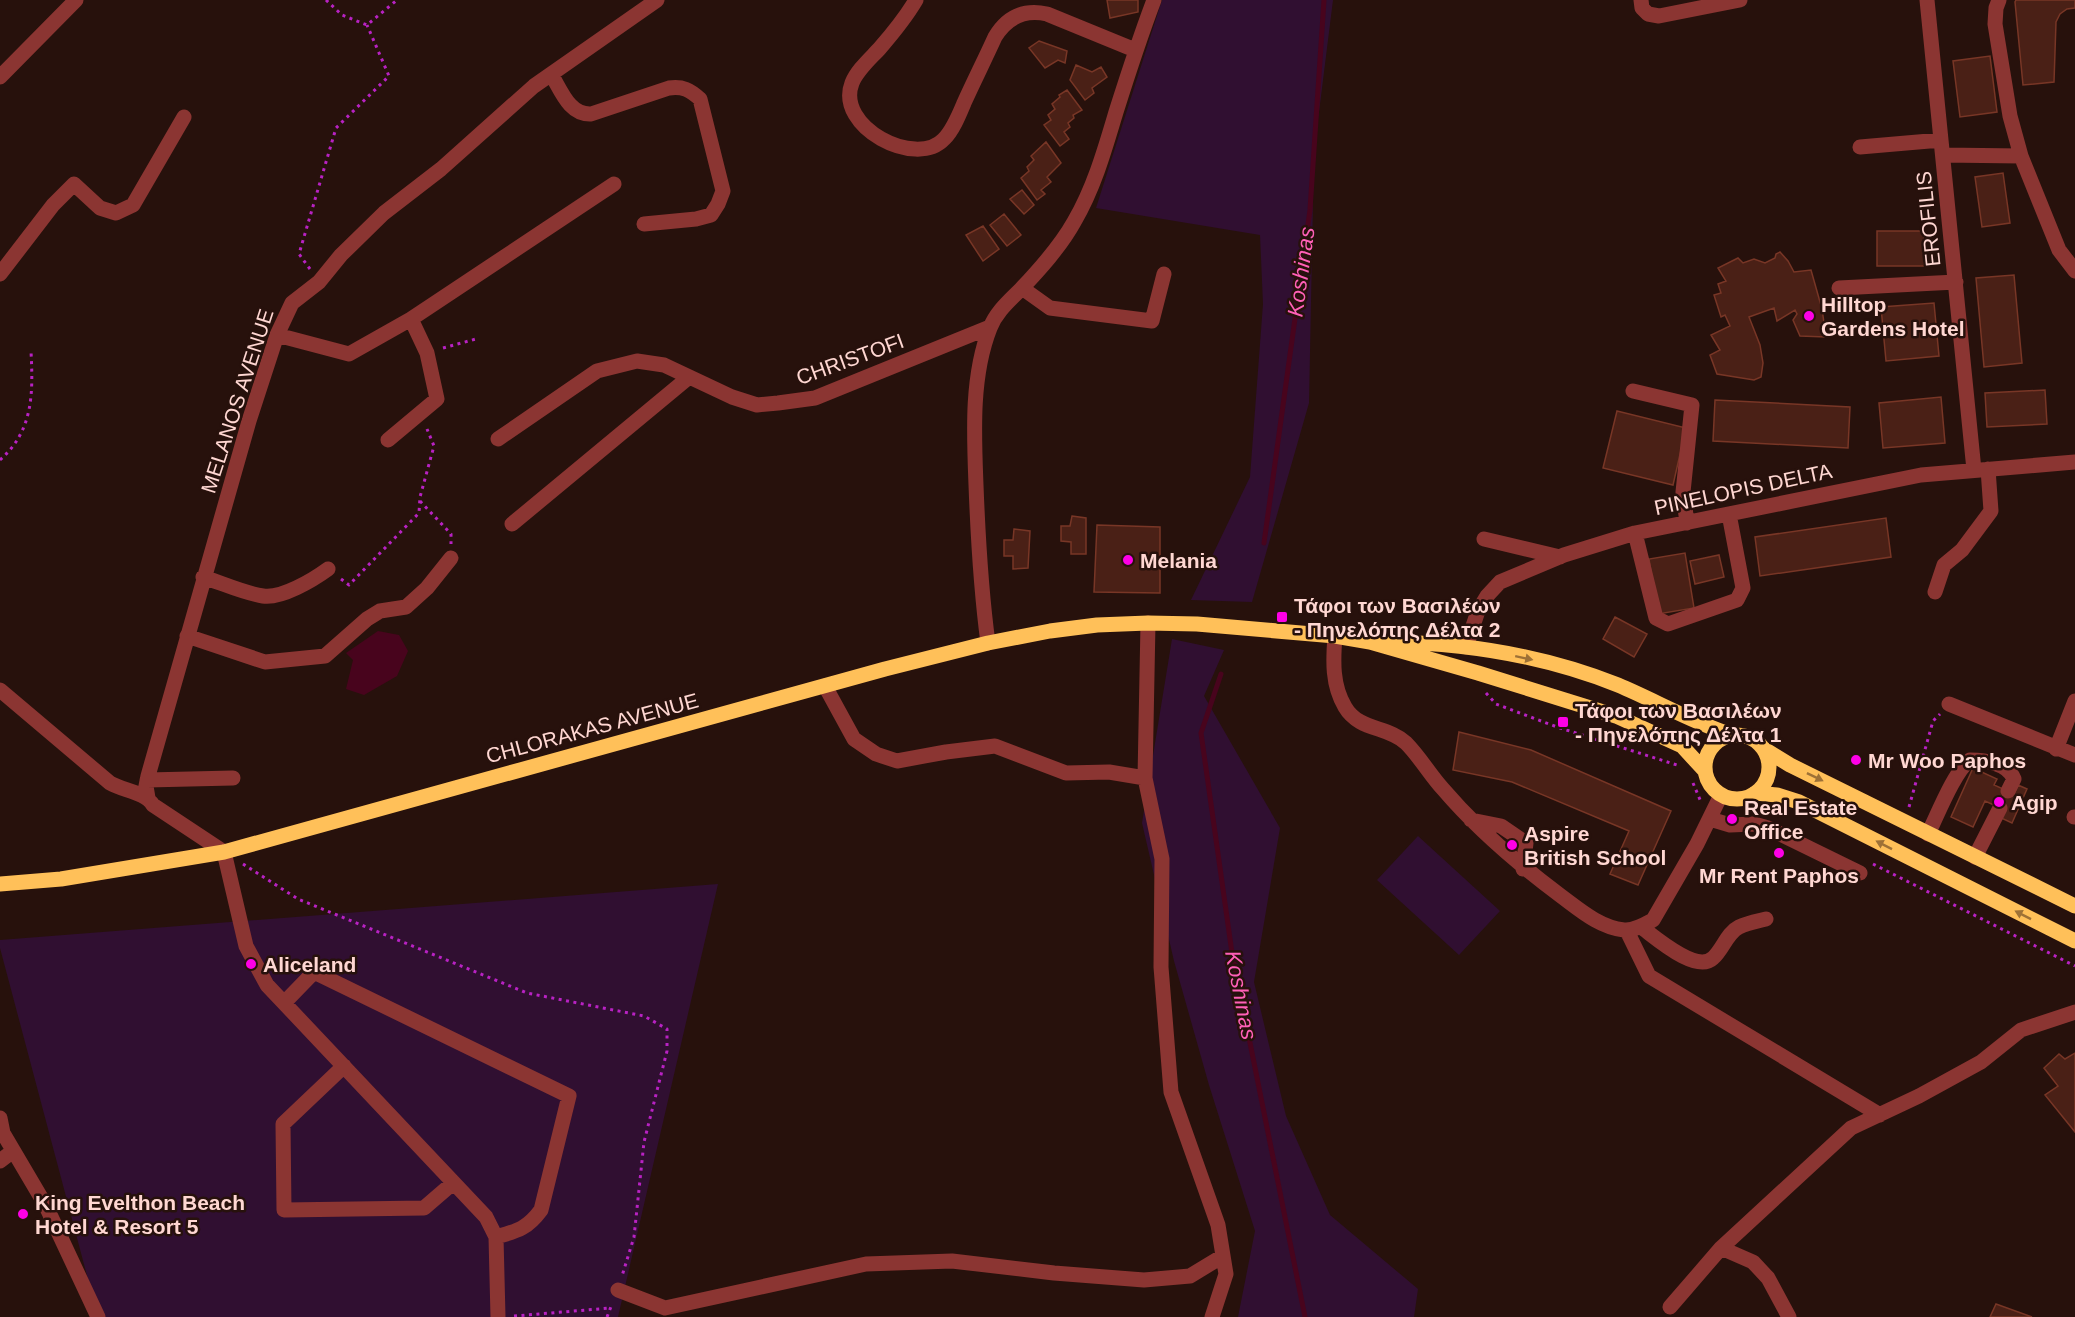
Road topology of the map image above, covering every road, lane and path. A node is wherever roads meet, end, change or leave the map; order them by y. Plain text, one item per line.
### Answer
1 (76, 0) edge
2 (326, 0) edge
3 (397, 0) edge
4 (657, 0) edge
5 (916, 0) edge
6 (1154, 0) edge
7 (1641, 0) edge
8 (1740, 0) edge
9 (1927, 0) edge
10 (2000, 0) edge
11 (367, 25) junction
12 (1135, 50) junction
13 (551, 74) junction
14 (0, 78) edge
15 (184, 117) dead end
16 (1860, 147) dead end
17 (1942, 148) junction
18 (2021, 156) junction
19 (614, 184) dead end
20 (644, 224) dead end
21 (2075, 271) edge
22 (0, 274) edge
23 (1164, 274) dead end
24 (319, 282) junction
25 (1956, 282) junction
26 (1022, 288) junction
27 (1839, 288) dead end
28 (411, 319) junction
29 (990, 327) junction
30 (277, 334) junction
31 (476, 339) dead end
32 (31, 351) dead end
33 (427, 353) junction
34 (688, 378) junction
35 (1633, 391) dead end
36 (421, 412) junction
37 (498, 439) dead end
38 (388, 440) dead end
39 (0, 459) edge
40 (2075, 462) edge
41 (1981, 469) junction
42 (420, 501) junction
43 (1729, 514) junction
44 (1687, 523) junction
45 (512, 524) dead end
46 (1635, 533) junction
47 (1484, 539) dead end
48 (1560, 557) junction
49 (451, 558) joint
50 (328, 569) joint
51 (203, 577) junction
52 (1935, 592) dead end
53 (1148, 623) junction
54 (187, 636) junction
55 (1335, 636) junction
56 (1370, 642) junction
57 (988, 643) junction
58 (1466, 647) junction
59 (825, 686) junction
60 (0, 690) edge
61 (2075, 701) edge
62 (1949, 704) joint
63 (1732, 735) junction
64 (1764, 749) junction
65 (2056, 749) junction
66 (2075, 755) edge
67 (1705, 771) junction
68 (232, 778) dead end
69 (1145, 778) junction
70 (147, 780) junction
71 (2008, 791) dead end
72 (1755, 793) junction
73 (1721, 795) junction
74 (148, 798) junction
75 (2000, 808) dead end
76 (1710, 819) junction
77 (1905, 822) junction
78 (1929, 834) junction
79 (224, 852) junction
80 (1975, 857) junction
81 (1860, 873) dead end
82 (0, 884) edge
83 (2075, 906) edge
84 (1766, 919) dead end
85 (1634, 929) junction
86 (2075, 941) edge
87 (284, 1003) junction
88 (2075, 1012) edge
89 (344, 1066) junction
90 (1880, 1114) junction
91 (0, 1118) edge
92 (13, 1151) junction
93 (0, 1161) edge
94 (453, 1183) junction
95 (495, 1237) junction
96 (1722, 1248) junction
97 (1223, 1256) junction
98 (618, 1290) junction
99 (1670, 1307) dead end
100 (611, 1308) junction
101 (98, 1317) edge
102 (498, 1317) edge
103 (506, 1317) edge
104 (607, 1317) edge
105 (1212, 1317) edge
106 (1789, 1317) edge

1 - 14 street
2 - 11 path
3 - 11 path
4 - 13 street, MELANOS AVENUE
5 - 12 street
6 - 12 street
7 - 8 street
9 - 17 street, EROFILIS
10 - 18 street
11 - 24 path
12 - 26 street
13 - 20 street
13 - 24 street, MELANOS AVENUE
15 - 22 street
16 - 17 street
17 - 18 street
17 - 25 street, EROFILIS
18 - 21 street
19 - 28 street
23 - 26 street
24 - 30 street, MELANOS AVENUE
25 - 27 street
25 - 41 street, EROFILIS
26 - 29 street
28 - 30 street
28 - 33 street
29 - 34 street, CHRISTOFI
29 - 57 street
30 - 51 street, MELANOS AVENUE
31 - 33 path
32 - 39 path
33 - 36 street
34 - 37 street, CHRISTOFI
34 - 45 street
35 - 44 street
36 - 38 street
36 - 42 path
40 - 41 street, PINELOPIS DELTA
41 - 43 street, PINELOPIS DELTA
41 - 52 street, EROFILIS
42 - 49 path
42 - 50 path
43 - 44 street, PINELOPIS DELTA
43 - 46 street
44 - 46 street, PINELOPIS DELTA
46 - 48 street, PINELOPIS DELTA
47 - 48 street
48 - 58 street, PINELOPIS DELTA
49 - 54 street
50 - 51 street
51 - 54 street, MELANOS AVENUE
53 - 55 main road, CHLORAKAS AVENUE
53 - 57 main road, CHLORAKAS AVENUE
53 - 69 street
54 - 70 street, MELANOS AVENUE
55 - 56 main road, CHLORAKAS AVENUE
55 - 85 street
56 - 58 main road
56 - 67 main road
57 - 59 main road, CHLORAKAS AVENUE
58 -> 63 main road
59 - 69 street
59 - 79 main road, CHLORAKAS AVENUE
60 - 74 street
61 - 65 street
62 - 65 street
62 - 77 path
63 - 64 main road
63 - 67 main road
64 - 72 main road
64 -> 77 main road
65 - 66 street
67 - 73 main road
68 - 70 street
69 - 97 street
70 - 74 street, MELANOS AVENUE
71 - 78 street
72 - 73 main road
86 -> 72 main road
73 - 76 street
74 - 79 street
75 - 80 street
76 - 81 street
76 - 85 street
77 - 78 main road
78 - 80 main road
79 - 82 main road, CHLORAKAS AVENUE
79 - 87 street
79 - 98 path
80 - 83 main road
84 - 85 street
85 - 90 street
87 - 89 street
87 - 95 street
88 - 90 street
89 - 94 street
89 - 94 street
90 - 96 street
91 - 92 street
92 - 93 street
92 - 101 street
94 - 95 street
95 - 102 street
96 - 99 street
96 - 106 street
97 - 98 street
97 - 105 street
98 - 100 path
100 - 103 path
100 - 104 path

